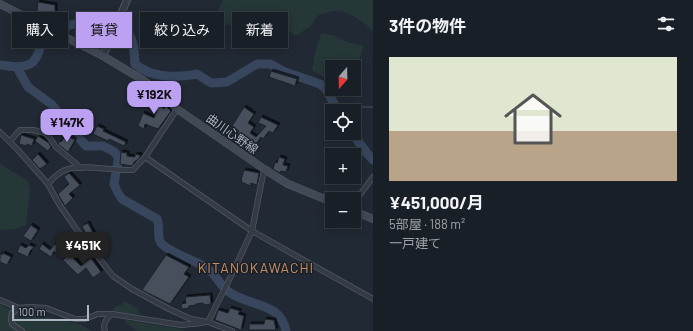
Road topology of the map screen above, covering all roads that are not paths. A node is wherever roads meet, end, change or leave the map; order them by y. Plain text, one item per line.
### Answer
1 (127, 0) edge
2 (0, 4) edge
3 (102, 56) junction
4 (177, 109) junction
5 (0, 132) edge
6 (10, 141) junction
7 (145, 157) junction
8 (81, 168) junction
9 (264, 169) junction
10 (373, 177) edge
11 (48, 184) junction
12 (361, 193) edge
13 (325, 199) edge
14 (361, 214) edge
15 (373, 219) edge
16 (252, 231) junction
17 (373, 299) edge
18 (0, 300) edge
19 (20, 308) junction
20 (112, 314) junction
21 (208, 322) junction
22 (22, 331) edge
23 (105, 331) edge
24 (232, 331) edge

1 - 3 street
2 - 3 main road, 曲川心野線
3 - 4 main road, 曲川心野線
4 - 7 street
4 - 9 main road, 曲川心野線
5 - 6 street
6 - 8 street
6 - 11 street
7 - 8 street
7 - 16 street
8 - 11 street
9 - 13 main road, 曲川心野線
9 - 16 street
10 - 12 street
11 - 21 street
14 - 15 main road
16 - 17 street
16 - 21 street
18 - 19 street
19 - 20 street
19 - 22 street
20 - 21 street
20 - 23 street
21 - 24 street

